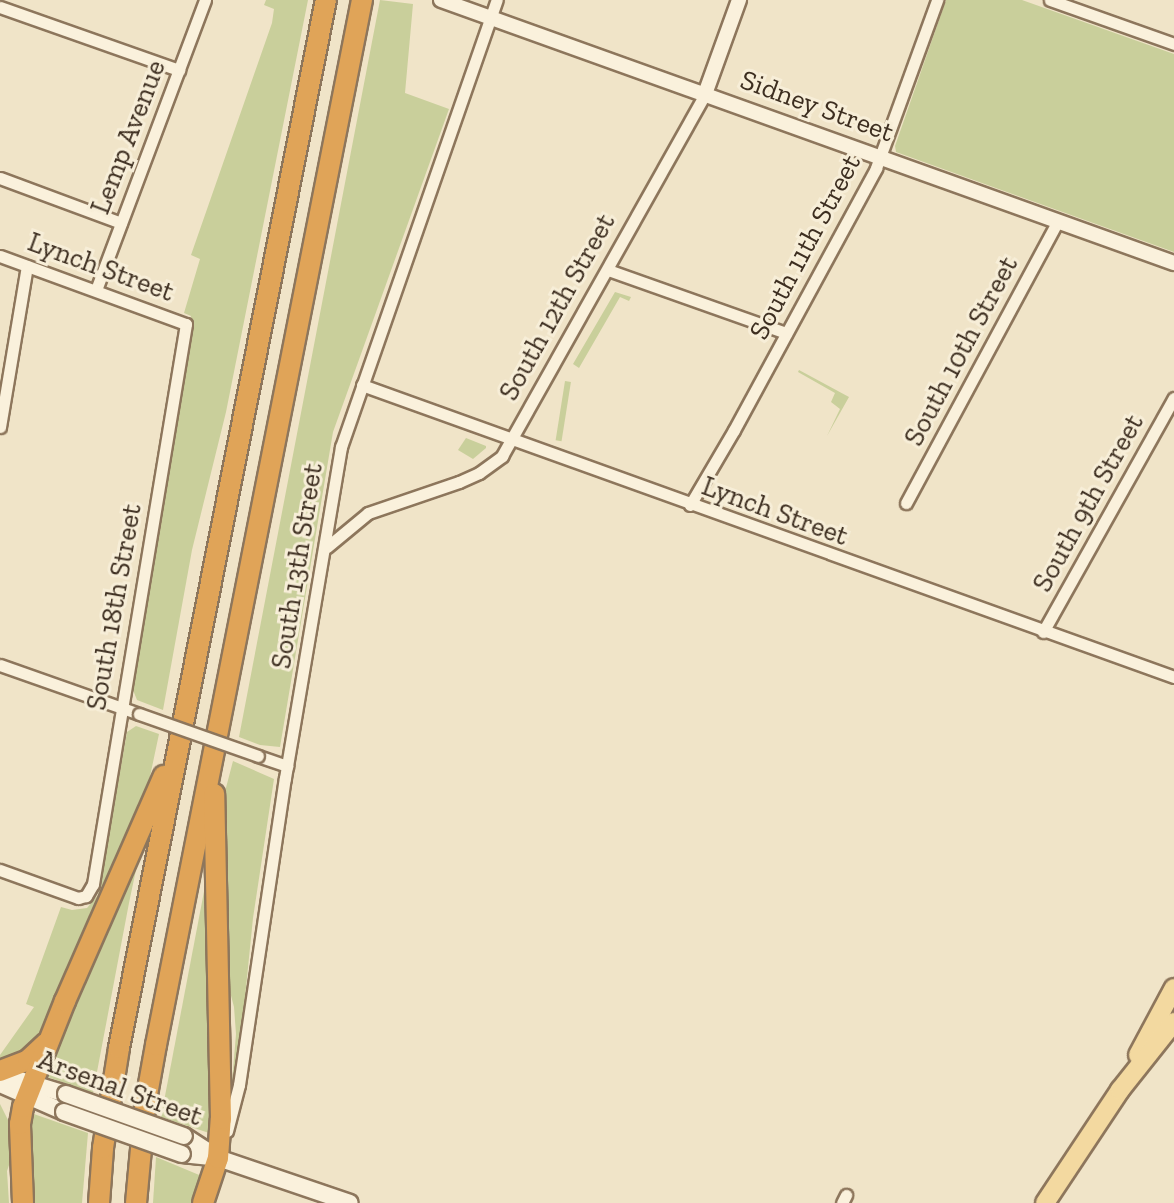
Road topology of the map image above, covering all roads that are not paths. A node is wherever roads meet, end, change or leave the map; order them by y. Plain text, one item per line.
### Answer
1 (205, 0) edge
2 (326, 0) edge
3 (362, 0) edge
4 (441, 0) edge
5 (497, 0) edge
6 (739, 0) edge
7 (937, 0) edge
8 (1050, 0) edge
9 (1083, 6) edge
10 (0, 7) edge
11 (490, 17) junction
12 (1174, 44) edge
13 (179, 70) junction
14 (705, 94) junction
15 (880, 157) junction
16 (0, 178) edge
17 (1058, 221) junction
18 (121, 223) junction
19 (0, 256) edge
20 (1174, 263) edge
21 (27, 266) junction
22 (608, 270) junction
23 (96, 290) junction
24 (186, 324) joint
25 (786, 333) junction
26 (362, 385) junction
27 (1174, 398) edge
28 (0, 427) edge
29 (512, 441) junction
30 (906, 503) dead end
31 (690, 505) junction
32 (327, 548) junction
33 (1043, 632) junction
34 (0, 665) edge
35 (1174, 677) edge
36 (122, 708) junction
37 (179, 743) junction
38 (212, 758) junction
39 (287, 766) junction
40 (0, 870) edge
41 (1174, 988) edge
42 (1174, 1022) edge
43 (48, 1040) junction
44 (0, 1072) edge
45 (0, 1084) edge
46 (30, 1090) junction
47 (1120, 1090) junction
48 (218, 1158) junction
49 (23, 1203) edge
50 (99, 1203) edge
51 (136, 1203) edge
52 (203, 1203) edge
53 (350, 1203) edge
54 (1045, 1203) edge

1 - 13 street, Lemp Avenue
2 - 37 highway
3 - 38 highway
4 - 11 street, Sidney Street
5 - 11 street, South 13th Street
6 - 14 street, South 12th Street
7 - 15 street, South 11th Street
8 - 9 street
9 - 12 street
10 - 13 street
11 - 14 street, Sidney Street
11 - 26 street, South 13th Street
13 - 18 street, Lemp Avenue
14 - 15 street, Sidney Street
14 - 22 street, South 12th Street
15 - 17 street, Sidney Street
15 - 25 street, South 11th Street
16 - 18 street
17 - 20 street, Sidney Street
17 - 30 street, South 10th Street
18 - 23 street, Lemp Avenue
19 - 21 street, Lynch Street
21 - 23 street, Lynch Street
21 - 28 street
22 - 25 street
22 - 29 street, South 12th Street
23 - 24 street, Lynch Street
24 - 36 street, South 18th Street
25 - 31 street, South 11th Street
26 - 29 street, Lynch Street
26 - 32 street, South 13th Street
27 - 33 street, South 9th Street
29 - 31 street, Lynch Street
29 - 32 street, South 12th Street
31 - 33 street, Lynch Street
32 - 39 street, South 13th Street
33 - 35 street, Lynch Street
34 - 36 street
36 - 39 street, bridge
36 - 40 street, South 18th Street
37 - 43 highway
37 - 50 highway
38 - 48 highway
38 - 51 highway
39 - 48 street, South 13th Street
41 - 47 main road
42 - 47 main road
43 - 44 highway
43 - 46 highway
44 - 46 main road, Arsenal Street
45 - 46 main road, Arsenal Street
46 - 48 main road, Arsenal Street, bridge
46 - 48 main road, Arsenal Street, bridge
46 - 49 highway
47 - 54 main road
48 - 52 highway
48 - 53 main road, Arsenal Street

